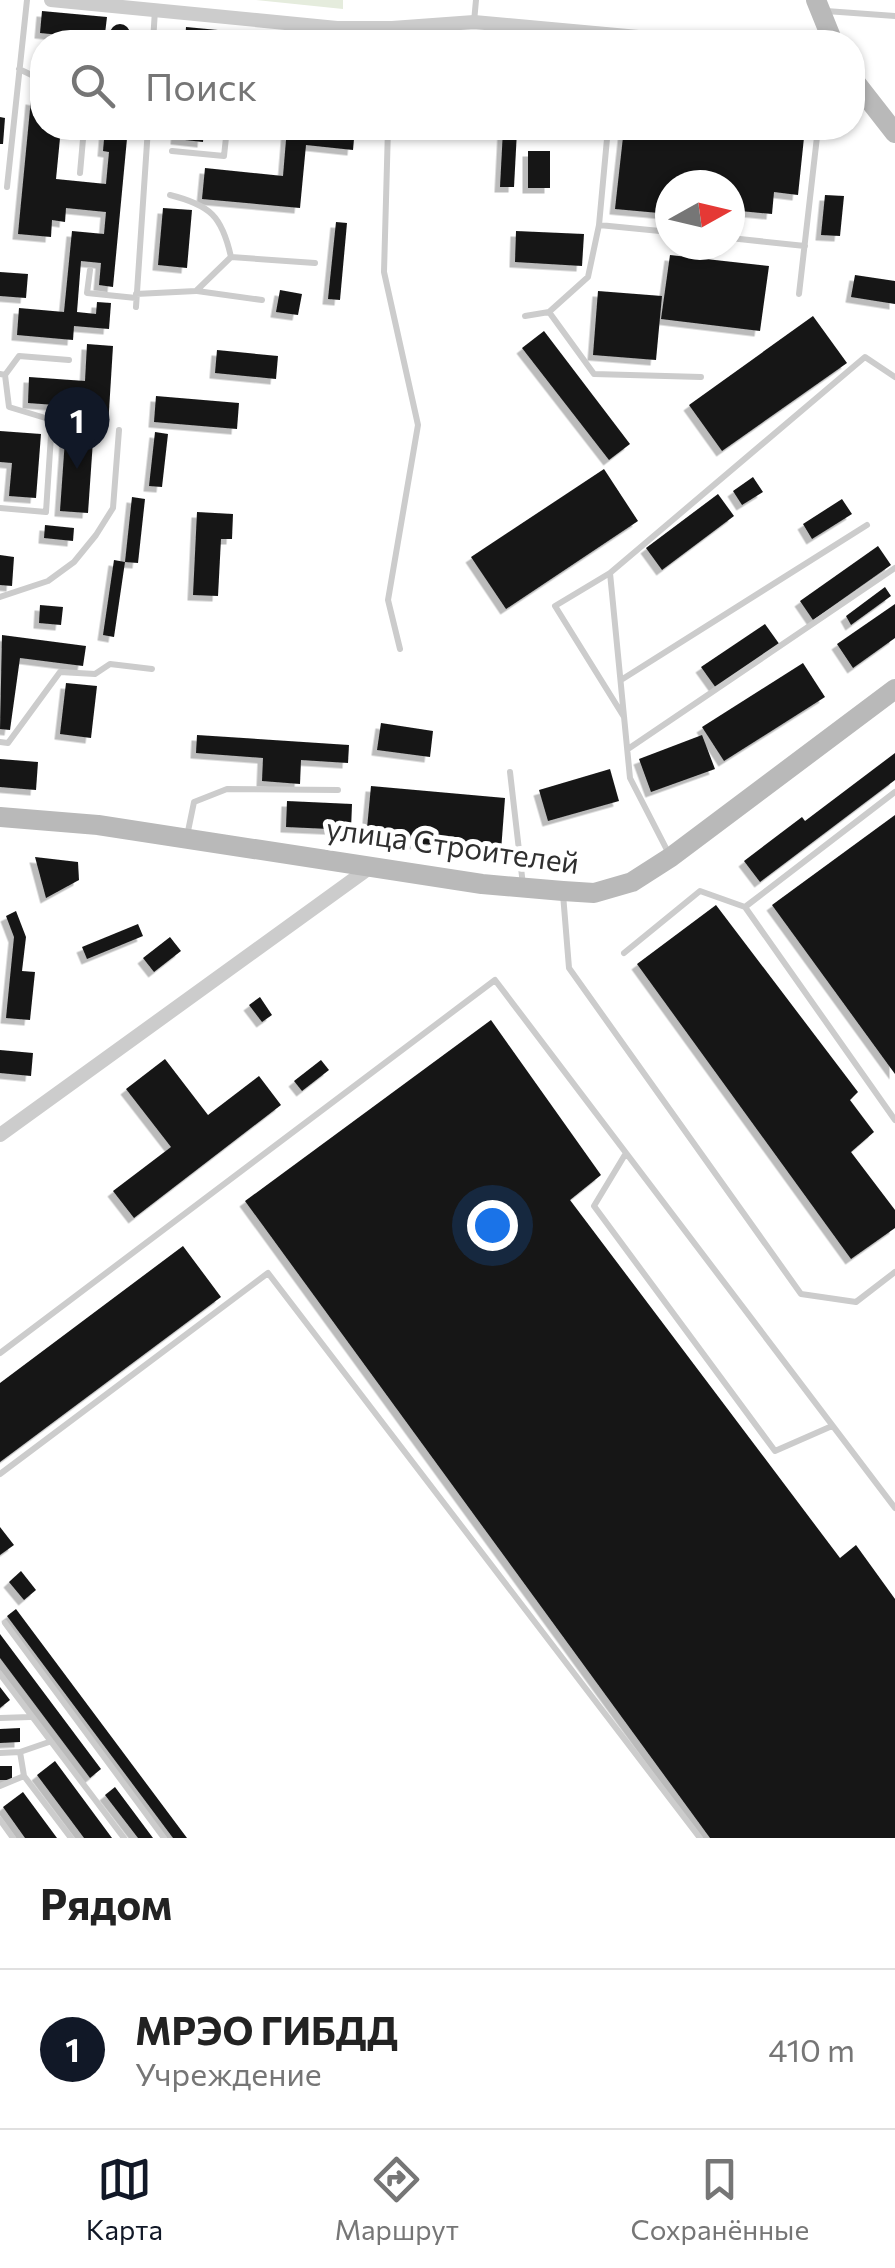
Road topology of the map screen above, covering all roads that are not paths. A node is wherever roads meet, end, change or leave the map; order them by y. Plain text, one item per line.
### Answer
1 (26, 0) edge
2 (51, 0) edge
3 (476, 0) edge
4 (818, 5) edge
5 (155, 10) junction
6 (895, 16) edge
7 (474, 22) junction
8 (154, 30) edge
9 (353, 30) edge
10 (424, 30) edge
11 (541, 30) edge
12 (828, 30) edge
13 (20, 69) junction
14 (30, 74) edge
15 (865, 95) edge
16 (895, 133) edge
17 (83, 140) edge
18 (147, 140) edge
19 (226, 140) edge
20 (388, 140) edge
21 (607, 140) edge
22 (817, 140) edge
23 (172, 151) dead end
24 (80, 173) dead end
25 (7, 187) dead end
26 (170, 195) dead end
27 (599, 224) junction
28 (655, 230) edge
29 (745, 240) edge
30 (805, 246) junction
31 (231, 257) junction
32 (315, 263) dead end
33 (90, 270) dead end
34 (196, 291) junction
35 (799, 294) dead end
36 (136, 300) junction
37 (262, 300) dead end
38 (549, 312) junction
39 (525, 316) dead end
40 (70, 360) dead end
41 (2, 375) edge
42 (700, 377) dead end
43 (895, 377) edge
44 (119, 430) dead end
45 (0, 508) edge
46 (867, 525) dead end
47 (895, 568) edge
48 (610, 573) junction
49 (0, 598) edge
50 (400, 649) dead end
51 (152, 669) dead end
52 (621, 680) junction
53 (895, 689) edge
54 (624, 718) junction
55 (0, 742) edge
56 (628, 749) junction
57 (510, 772) dead end
58 (338, 790) dead end
59 (895, 792) edge
60 (0, 817) edge
61 (186, 838) junction
62 (671, 857) junction
63 (374, 865) junction
64 (524, 889) junction
65 (563, 892) junction
66 (745, 907) junction
67 (624, 954) dead end
68 (895, 1120) edge
69 (0, 1135) edge
70 (626, 1153) junction
71 (895, 1272) edge
72 (0, 1353) edge
73 (832, 1426) junction
74 (0, 1474) edge
75 (895, 1508) edge
76 (5, 1624) dead end
77 (0, 1674) edge
78 (31, 1717) junction
79 (0, 1718) edge
80 (50, 1742) junction
81 (0, 1752) edge
82 (20, 1752) junction
83 (24, 1776) junction
84 (0, 1786) edge
85 (0, 1820) edge
86 (14, 1838) edge
87 (71, 1838) edge
88 (124, 1838) edge
89 (164, 1838) edge
90 (700, 1838) edge

1 - 13 lane
2 - 5 street
3 - 7 lane
4 - 6 lane
4 - 12 street
5 - 8 lane
5 - 9 street
7 - 10 street
7 - 11 street
13 - 14 lane
13 - 25 lane
15 - 16 street
17 - 24 lane
18 - 36 lane
19 - 23 lane
20 - 50 lane
21 - 27 lane
22 - 30 lane
26 - 31 lane
27 - 28 lane
27 - 38 lane
29 - 30 lane
30 - 35 lane
31 - 32 lane
31 - 34 lane
33 - 36 lane
34 - 36 lane
34 - 37 lane
38 - 39 lane
38 - 42 lane
40 - 41 lane
41 - 45 lane
43 - 48 lane
44 - 49 lane
46 - 52 lane
47 - 56 lane
48 - 52 lane
48 - 54 lane
51 - 55 lane
52 - 54 lane
53 - 62 street, улица Строителей
54 - 56 lane
56 - 62 lane
57 - 64 lane
58 - 61 lane
59 - 66 lane
60 - 61 street, улица Строителей
61 - 63 street, улица Строителей
62 - 65 street, улица Строителей
63 - 64 street, улица Строителей
63 - 69 street
64 - 65 street, улица Строителей
65 - 71 lane
66 - 67 lane
66 - 68 lane
70 - 72 lane
70 - 73 lane
70 - 73 lane
73 - 75 lane
74 - 90 lane
76 - 89 lane
77 - 78 lane
78 - 79 lane
78 - 80 lane
80 - 82 lane
80 - 88 lane
81 - 82 lane
82 - 83 lane
83 - 84 lane
83 - 87 lane
85 - 86 lane

